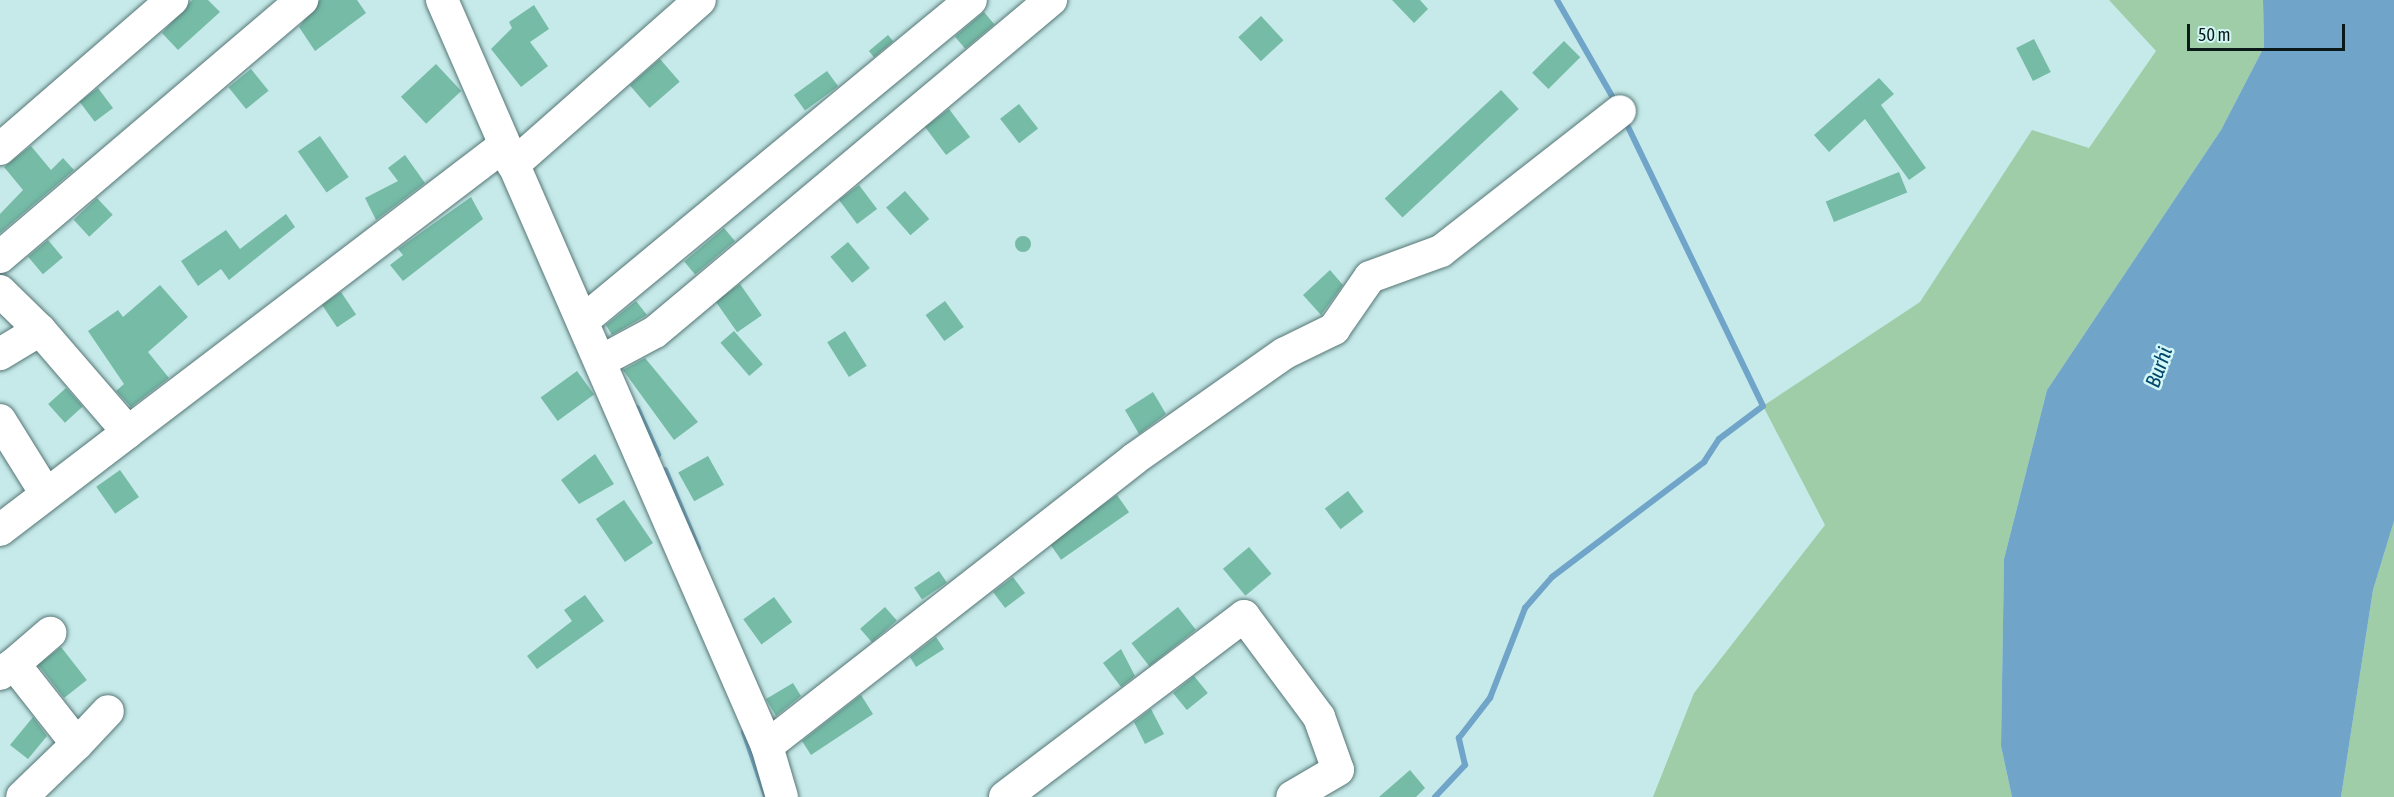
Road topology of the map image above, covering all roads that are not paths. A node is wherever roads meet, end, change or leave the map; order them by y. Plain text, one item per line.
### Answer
1 (172, 0) edge
2 (302, 0) edge
3 (442, 0) edge
4 (700, 0) edge
5 (971, 0) edge
6 (1052, 0) edge
7 (1620, 111) dead end
8 (0, 149) edge
9 (508, 156) junction
10 (0, 257) edge
11 (0, 291) edge
12 (584, 320) junction
13 (40, 330) junction
14 (0, 354) edge
15 (601, 361) junction
16 (0, 420) edge
17 (128, 432) junction
18 (46, 494) junction
19 (0, 530) edge
20 (50, 633) dead end
21 (5, 665) edge
22 (108, 711) dead end
23 (77, 744) junction
24 (766, 746) junction
25 (22, 797) edge
26 (782, 797) edge
27 (1005, 797) edge
28 (1292, 797) edge

1 - 8 street
2 - 10 street
3 - 9 street
4 - 9 street
5 - 12 street
6 - 15 street
7 - 24 street
9 - 12 street
9 - 17 street
11 - 13 street
12 - 15 street
13 - 14 street
13 - 17 street
15 - 24 street
16 - 18 street
17 - 18 street
18 - 19 street
20 - 21 street
21 - 23 street
22 - 23 street
23 - 25 street
24 - 26 street
27 - 28 street

